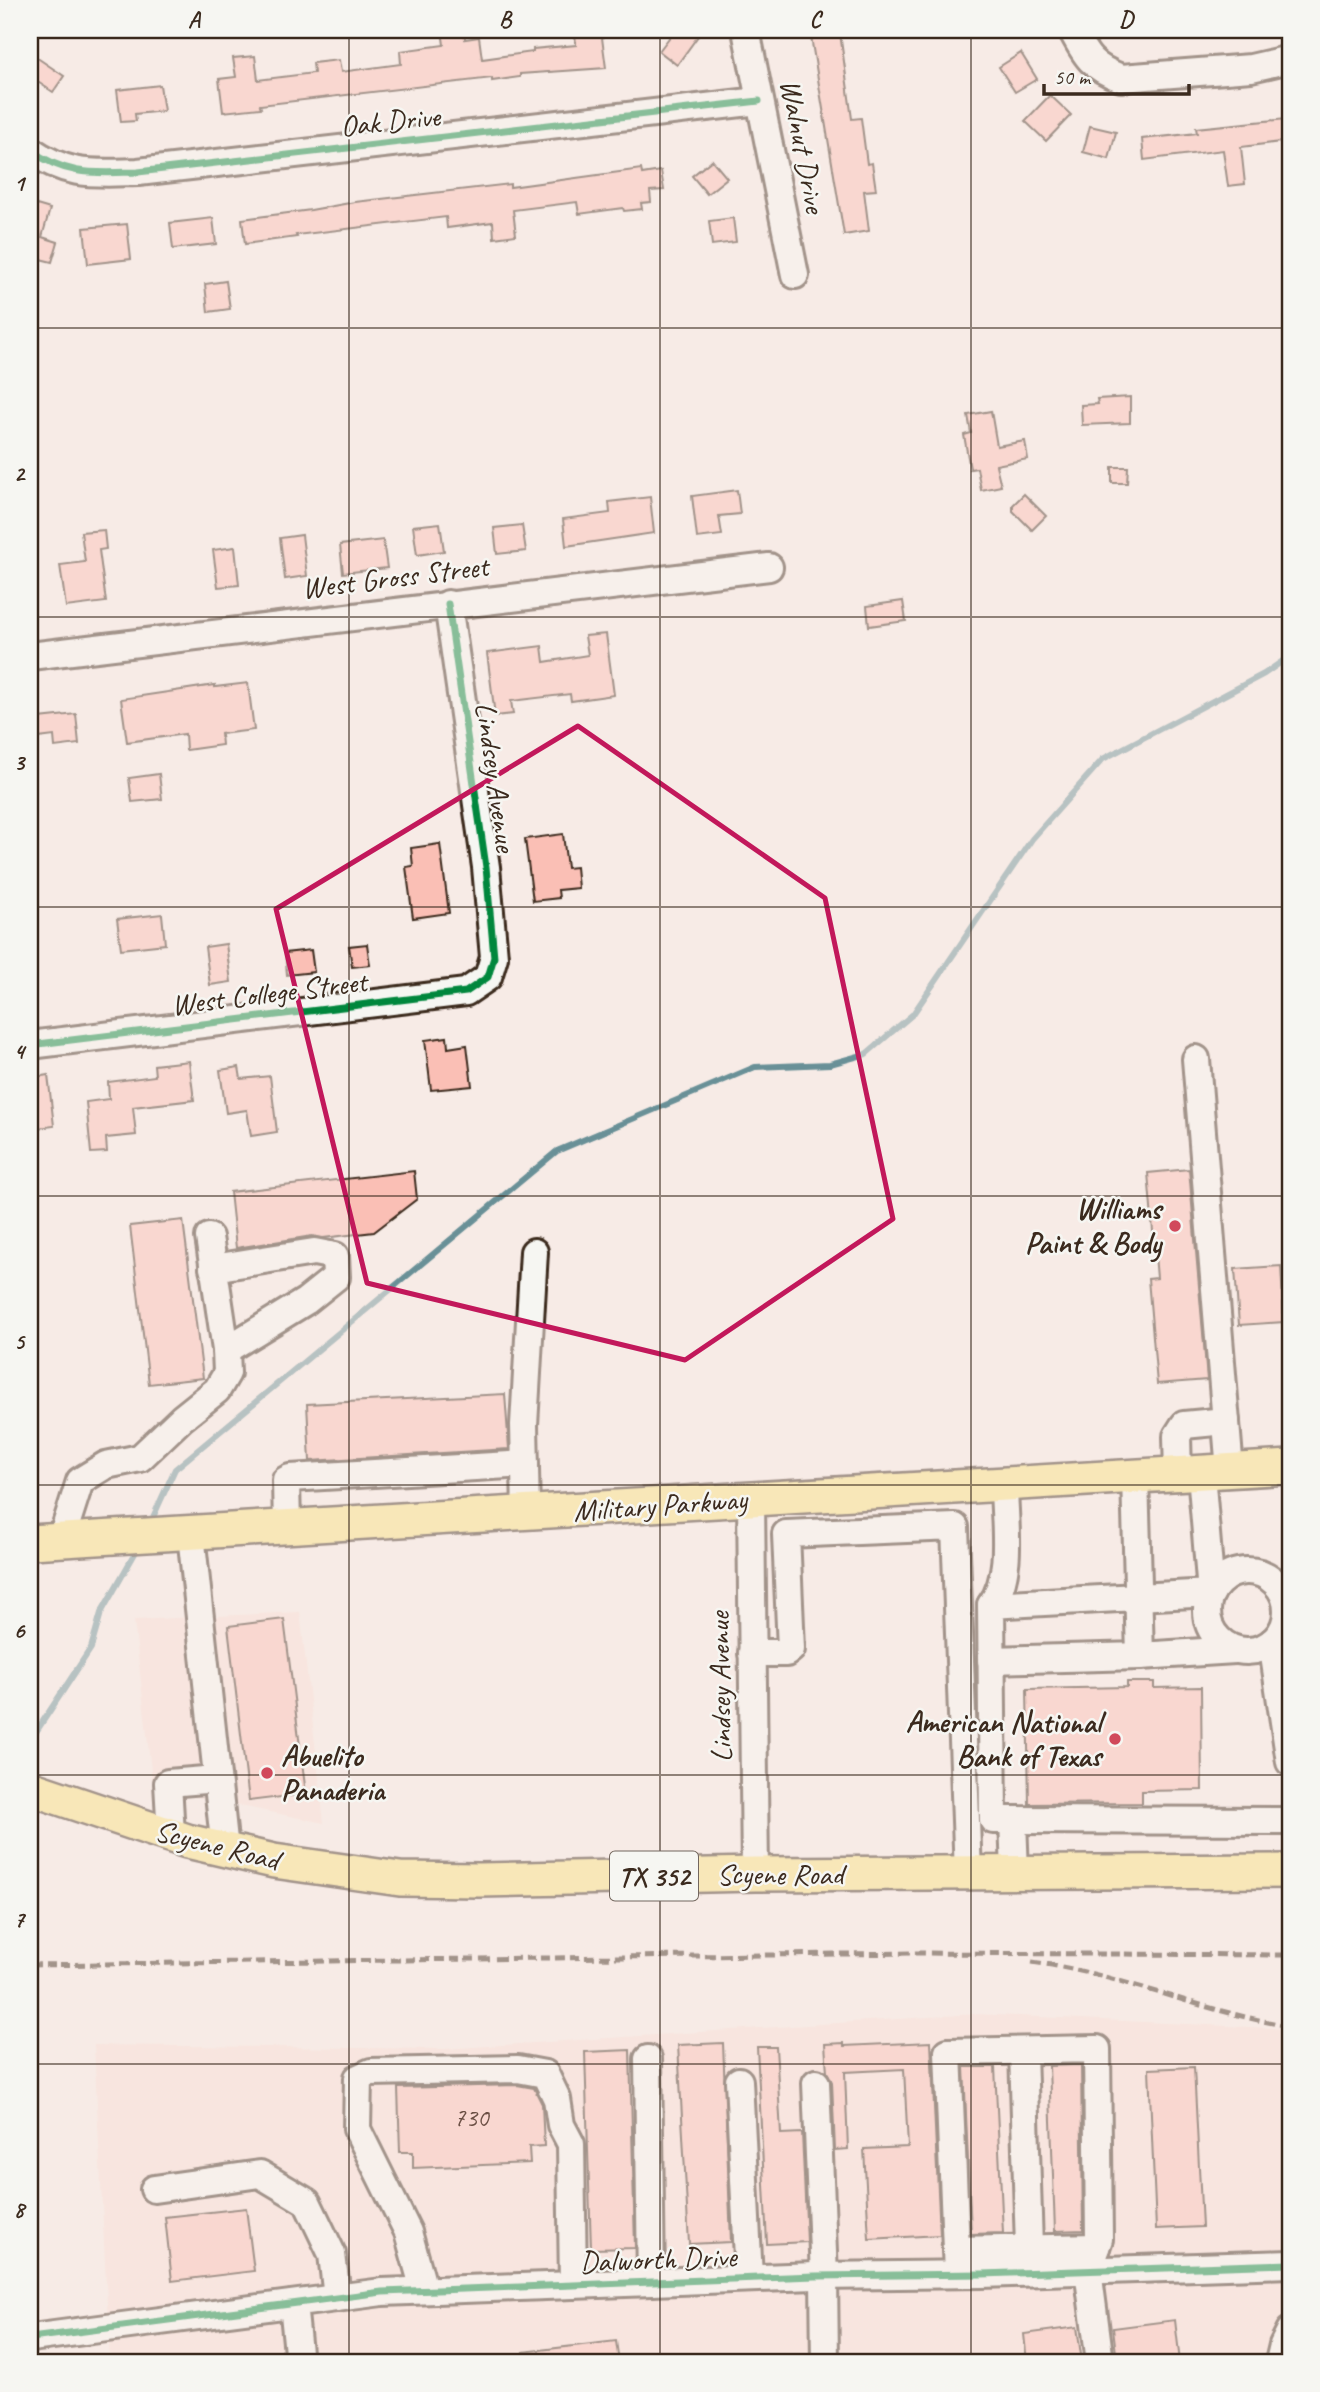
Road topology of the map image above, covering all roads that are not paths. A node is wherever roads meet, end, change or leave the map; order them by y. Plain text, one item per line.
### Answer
1 (746, 30) edge
2 (1072, 30) edge
3 (1290, 58) edge
4 (760, 101) junction
5 (30, 150) edge
6 (795, 275) dead end
7 (769, 567) dead end
8 (448, 604) junction
9 (30, 656) edge
10 (494, 957) joint
11 (30, 1045) edge
12 (1196, 1059) dead end
13 (209, 1237) dead end
14 (534, 1252) dead end
15 (213, 1268) junction
16 (226, 1350) junction
17 (1226, 1421) junction
18 (525, 1464) junction
19 (1290, 1467) edge
20 (1203, 1472) junction
21 (1135, 1476) junction
22 (1004, 1485) junction
23 (751, 1499) junction
24 (526, 1513) junction
25 (287, 1528) junction
26 (180, 1534) junction
27 (45, 1542) edge
28 (751, 1583) junction
29 (787, 1584) junction
30 (1211, 1593) junction
31 (1139, 1597) junction
32 (990, 1605) junction
33 (1272, 1642) junction
34 (1235, 1650) junction
35 (752, 1653) junction
36 (1140, 1656) junction
37 (991, 1660) junction
38 (1290, 1762) edge
39 (217, 1779) junction
40 (30, 1788) edge
41 (1013, 1820) junction
42 (1290, 1821) edge
43 (171, 1835) junction
44 (225, 1850) junction
45 (1290, 1871) edge
46 (1015, 1873) junction
47 (755, 1874) junction
48 (968, 1874) junction
49 (1023, 2050) junction
50 (648, 2059) dead end
51 (739, 2081) dead end
52 (816, 2083) dead end
53 (154, 2189) dead end
54 (1029, 2248) junction
55 (1092, 2259) junction
56 (956, 2262) junction
57 (1290, 2263) edge
58 (824, 2276) junction
59 (749, 2278) junction
60 (651, 2282) junction
61 (573, 2285) junction
62 (424, 2290) junction
63 (337, 2298) junction
64 (293, 2304) junction
65 (1290, 2331) edge
66 (30, 2337) edge
67 (36, 2362) edge
68 (299, 2362) edge
69 (825, 2362) edge
70 (1100, 2362) edge
71 (1279, 2362) edge

1 - 4 street, Walnut Drive
2 - 3 street
4 - 5 street, Oak Drive
4 - 6 street, Walnut Drive
7 - 8 street, West Gross Street
8 - 9 street, West Gross Street
8 - 10 street, Lindsey Avenue
10 - 11 street, West College Street
12 - 17 street
13 - 15 street
14 - 18 street
15 - 16 street
15 - 16 street
16 - 27 street
17 - 20 street
17 - 20 street
18 - 24 street
18 - 25 street
19 - 20 main road, Military Parkway
20 - 21 main road, Military Parkway
20 - 30 street
21 - 22 main road, Military Parkway
21 - 31 street
22 - 23 main road, Military Parkway
22 - 32 street
23 - 24 main road, Military Parkway
23 - 28 street, Lindsey Avenue
24 - 25 main road, Military Parkway
25 - 26 main road, Military Parkway
26 - 27 main road, Military Parkway
26 - 39 street
28 - 29 street
28 - 35 street, Lindsey Avenue
29 - 35 street
29 - 48 street
30 - 31 street
30 - 33 street
30 - 34 street
31 - 32 street
31 - 36 street
32 - 37 street
33 - 34 street
33 - 38 street
34 - 36 street
35 - 47 street, Lindsey Avenue
36 - 37 street
37 - 41 street
39 - 43 street
39 - 44 street
40 - 43 main road, Scyene Road / TX 352
41 - 42 street
41 - 46 street
43 - 44 main road, Scyene Road / TX 352
44 - 47 main road, Scyene Road / TX 352
45 - 46 main road, Scyene Road / TX 352
46 - 48 main road, Scyene Road / TX 352
47 - 48 main road, Scyene Road / TX 352
49 - 54 street
49 - 55 street
49 - 56 street
50 - 60 street
51 - 59 street
52 - 58 street
53 - 63 street
54 - 55 street
54 - 56 street
55 - 56 street, Dalworth Drive
55 - 57 street, Dalworth Drive
55 - 70 street
56 - 58 street, Dalworth Drive
58 - 59 street, Dalworth Drive
58 - 69 street
59 - 60 street, Dalworth Drive
60 - 61 street, Dalworth Drive
61 - 62 street, Dalworth Drive
61 - 62 street
62 - 63 street, Dalworth Drive
63 - 64 street, Dalworth Drive
64 - 66 street, Dalworth Drive
64 - 68 street
65 - 71 street
66 - 67 street

